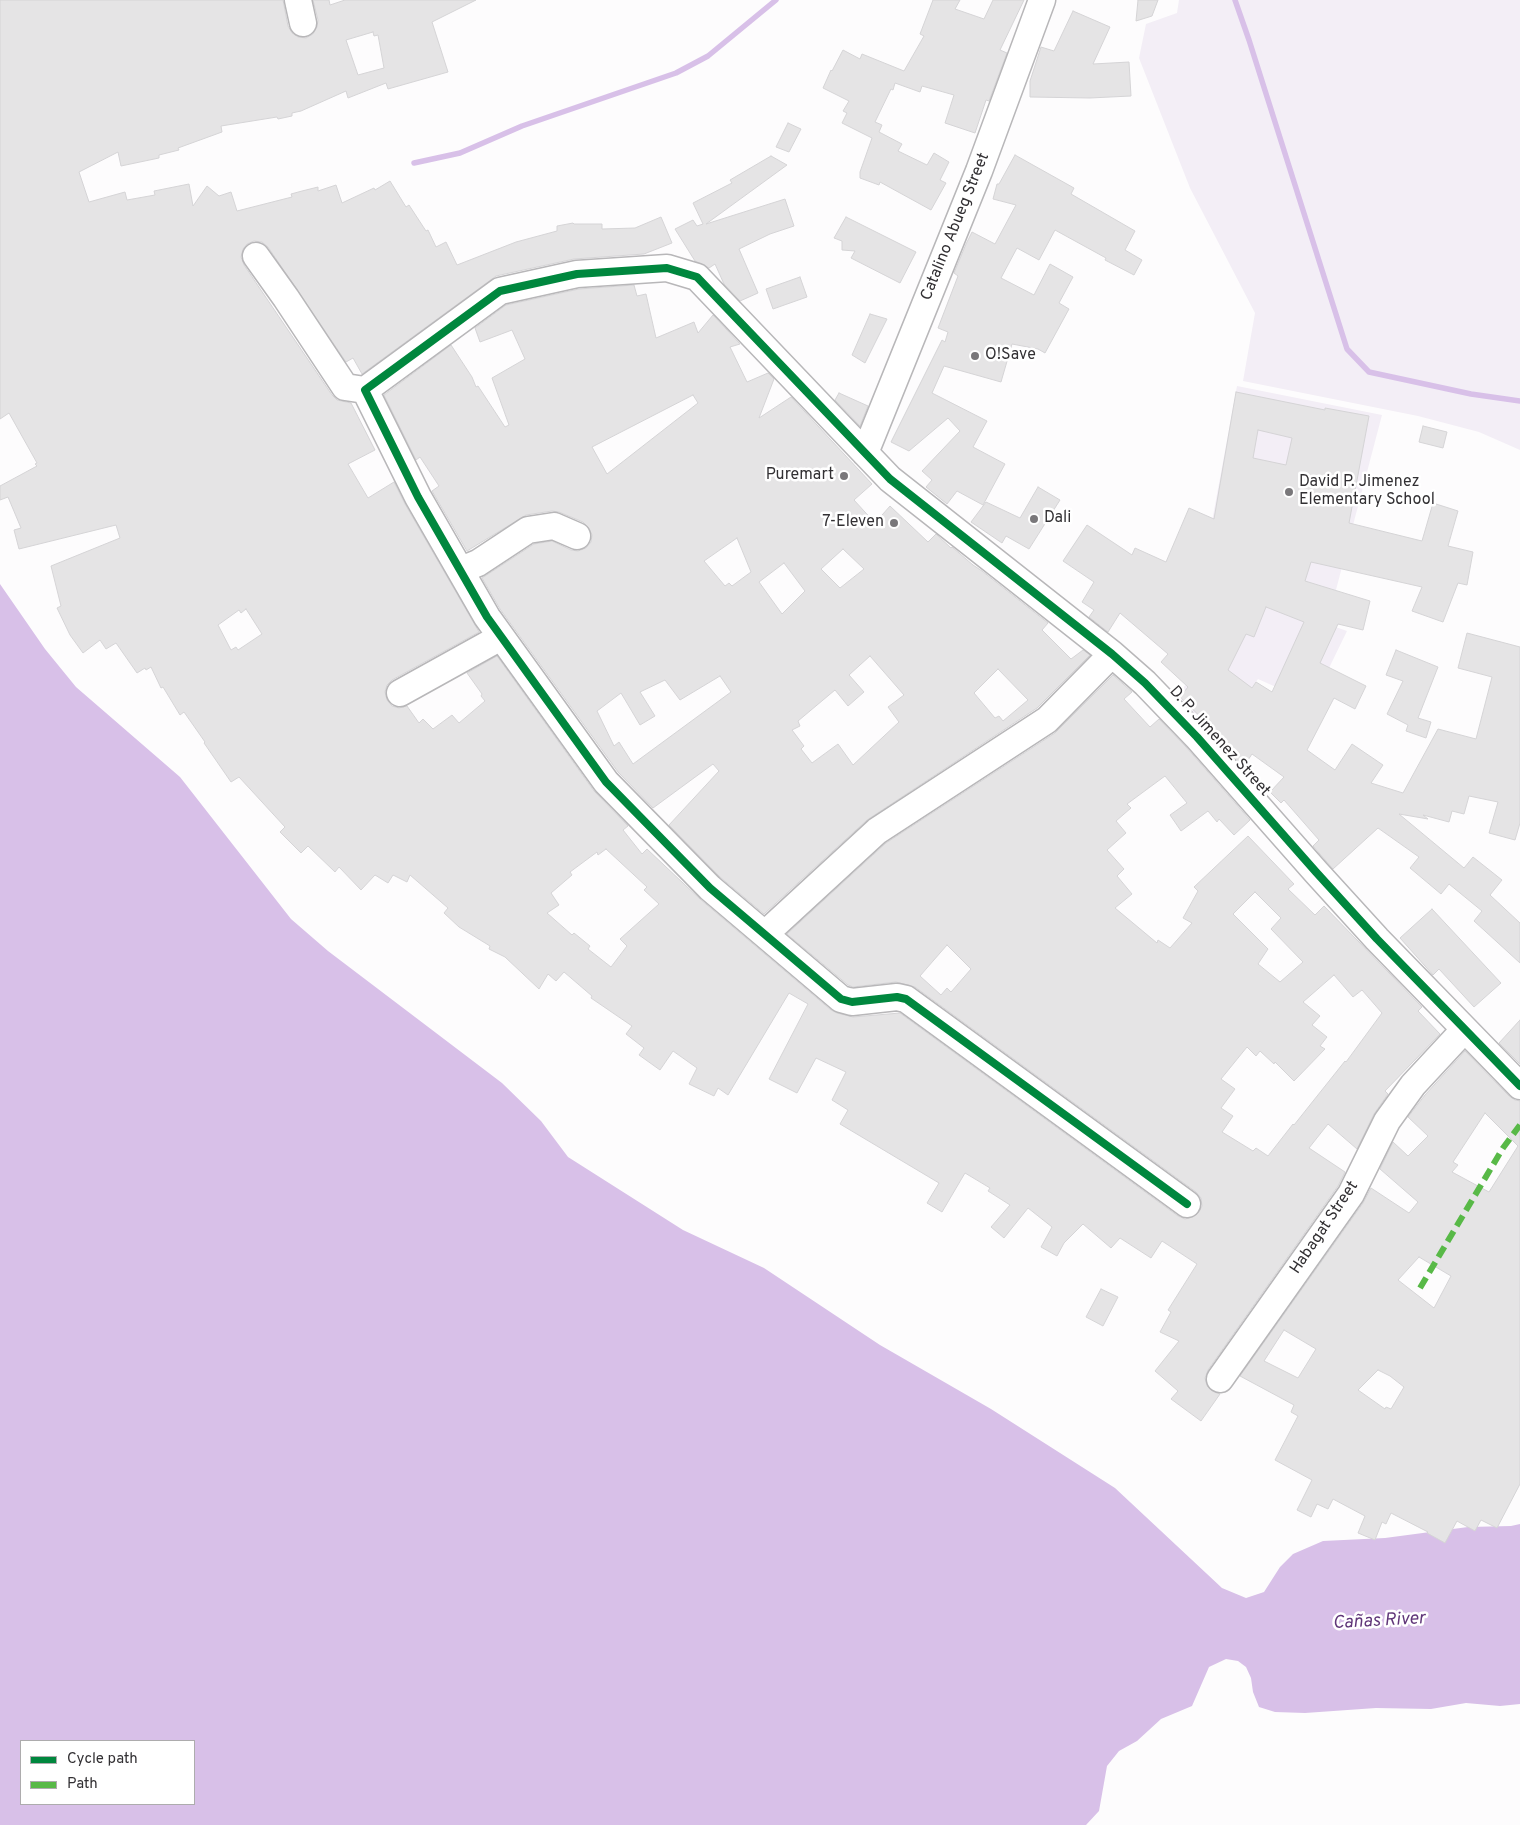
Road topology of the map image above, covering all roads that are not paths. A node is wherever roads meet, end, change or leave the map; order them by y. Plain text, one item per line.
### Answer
1 (1042, 0) edge
2 (256, 256) dead end
3 (365, 390) junction
4 (865, 453) junction
5 (577, 536) dead end
6 (461, 570) junction
7 (501, 637) junction
8 (1112, 654) junction
9 (400, 693) dead end
10 (765, 934) junction
11 (1464, 1030) junction
12 (1520, 1086) edge
13 (1187, 1204) dead end
14 (1220, 1379) dead end

1 - 4 street, Catalino Abueg Street
2 - 3 street
3 - 4 street, D. P. Jimenez Street
3 - 6 street
4 - 8 street, D. P. Jimenez Street
5 - 6 street
6 - 7 street
7 - 9 street
7 - 10 street
8 - 10 street
8 - 11 street, D. P. Jimenez Street
10 - 13 street
11 - 12 street, D. P. Jimenez Street
11 - 14 street, Habagat Street

